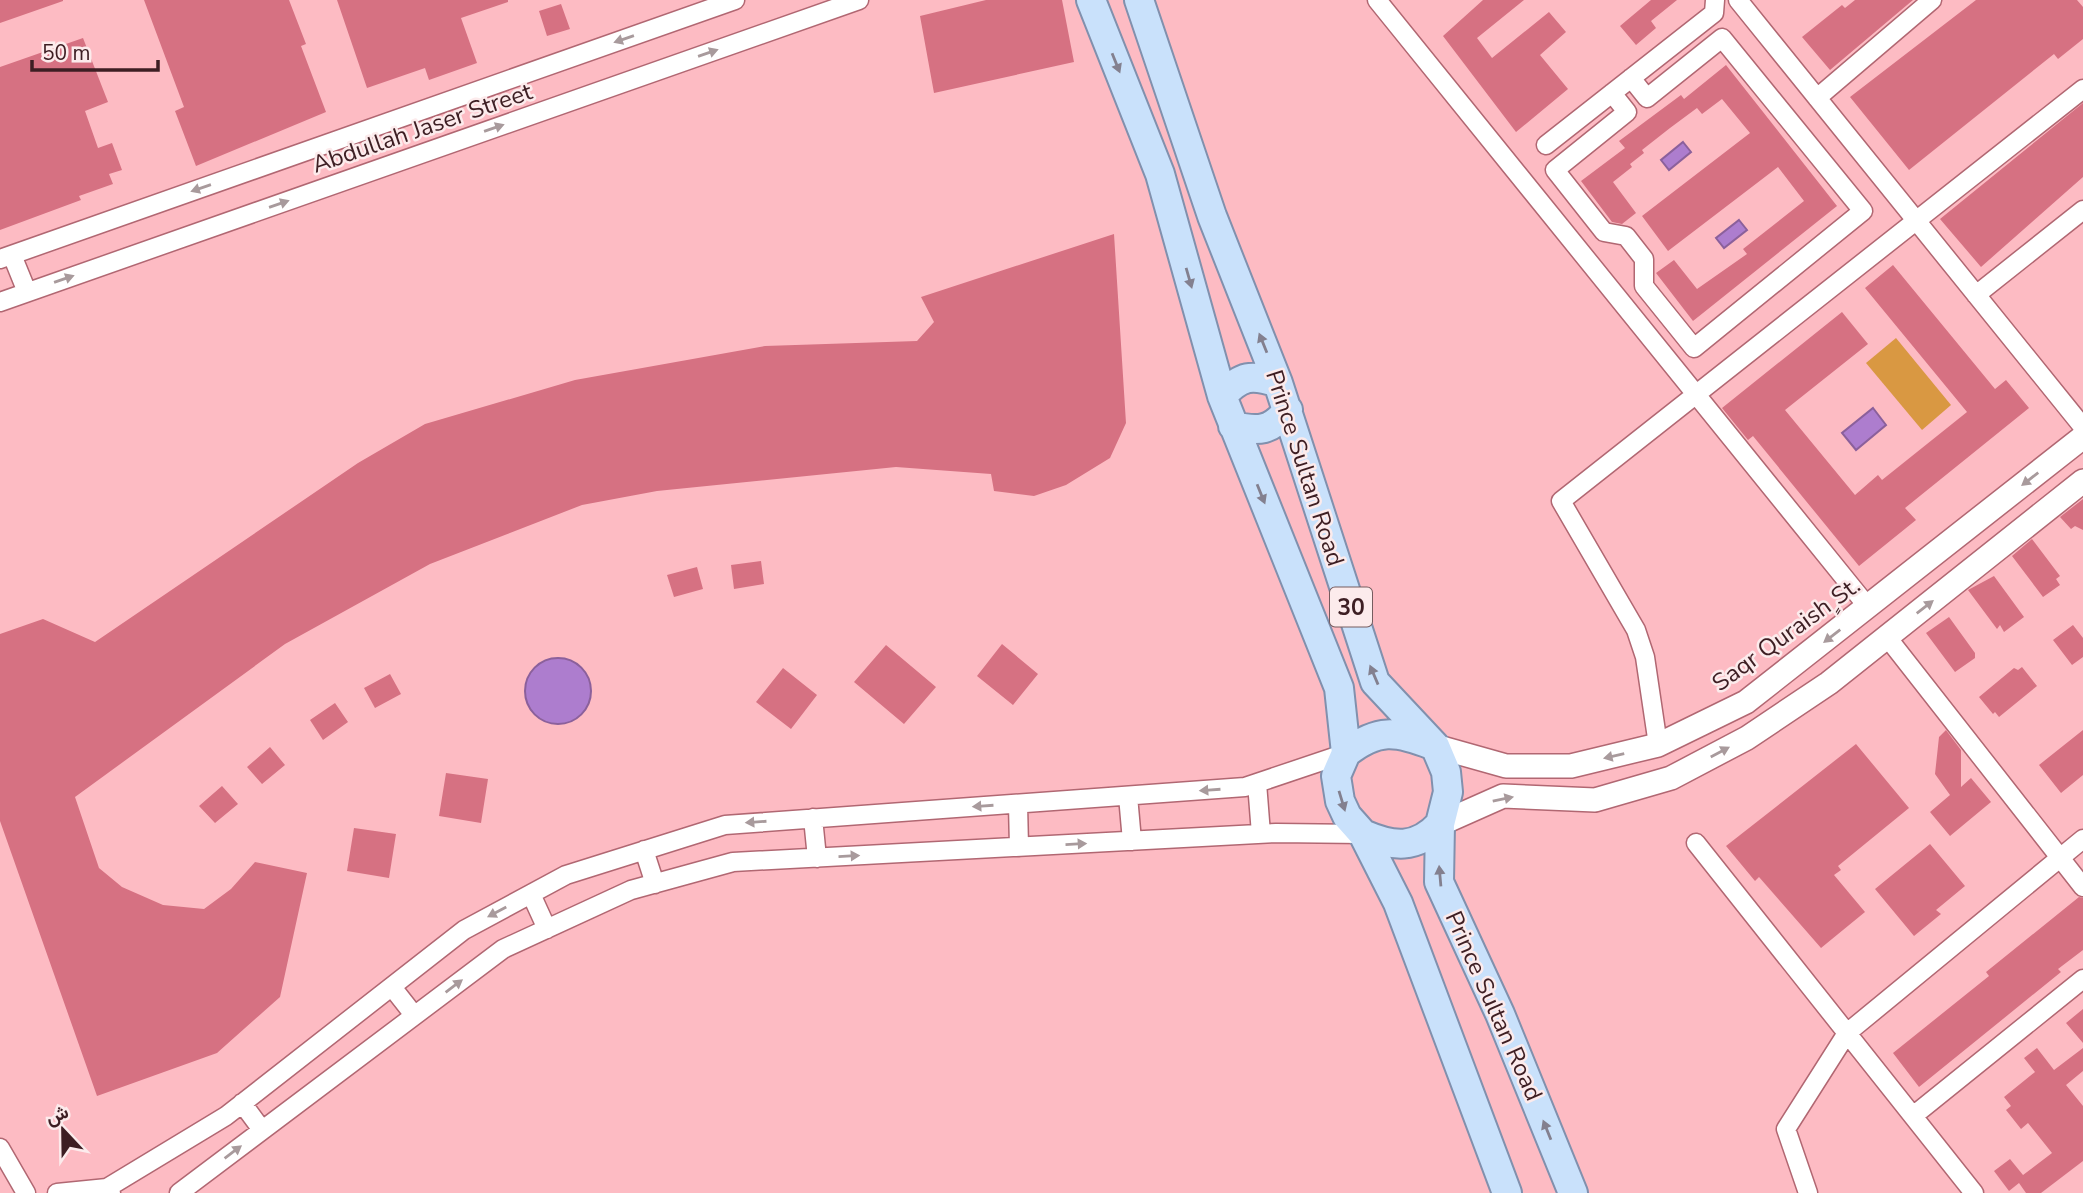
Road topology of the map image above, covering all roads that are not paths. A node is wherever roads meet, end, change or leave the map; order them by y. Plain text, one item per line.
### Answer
1 (734, 0) edge
2 (859, 0) edge
3 (1091, 0) edge
4 (1139, 0) edge
5 (1377, 0) edge
6 (1715, 0) edge
7 (1738, 0) edge
8 (1932, 0) edge
9 (1631, 78) junction
10 (2083, 89) edge
11 (1612, 93) junction
12 (1817, 98) junction
13 (1546, 145) dead end
14 (2083, 210) edge
15 (1917, 222) junction
16 (6, 257) edge
17 (27, 292) junction
18 (1976, 295) junction
19 (0, 302) edge
20 (1279, 383) junction
21 (1222, 396) junction
22 (1696, 396) junction
23 (1288, 410) junction
24 (1233, 426) junction
25 (2083, 427) edge
26 (2083, 437) edge
27 (2083, 481) edge
28 (1868, 607) junction
29 (1887, 637) junction
30 (1435, 746) junction
31 (1658, 746) junction
32 (1346, 753) junction
33 (1257, 783) junction
34 (1128, 796) junction
35 (1018, 804) junction
36 (813, 818) junction
37 (1440, 824) junction
38 (1261, 834) junction
39 (1363, 834) junction
40 (2083, 839) edge
41 (1132, 841) junction
42 (1696, 843) dead end
43 (1019, 847) junction
44 (644, 850) junction
45 (817, 858) junction
46 (2060, 858) junction
47 (656, 884) junction
48 (2083, 887) edge
49 (531, 894) junction
50 (547, 929) junction
51 (2083, 979) edge
52 (392, 987) junction
53 (414, 1016) junction
54 (1847, 1034) junction
55 (242, 1103) junction
56 (1913, 1116) junction
57 (262, 1130) junction
58 (0, 1148) edge
59 (109, 1191) edge
60 (26, 1193) edge
61 (57, 1193) edge
62 (179, 1193) edge
63 (1507, 1193) edge
64 (1573, 1193) edge
65 (1808, 1193) edge
66 (1974, 1193) edge

1 -> 16 street, Abdullah Jaser Street
17 -> 2 street, Abdullah Jaser Street
3 -> 21 main road, Prince Sultan Road / 30
20 -> 4 main road, Prince Sultan Road / 30
5 - 22 street
6 - 9 street
7 - 12 street
8 - 12 street
9 - 11 street
9 - 11 street
10 - 15 street
11 - 13 street
12 - 15 street
14 - 18 street
15 - 18 street
15 - 22 street
16 - 17 street
17 - 19 street, Abdullah Jaser Street
18 - 25 street
20 - 21 main road
20 - 23 main road, Prince Sultan Road / 30
21 - 24 main road, Prince Sultan Road / 30
22 - 28 street
22 - 31 street
23 - 24 main road
30 -> 23 main road, Prince Sultan Road / 30
24 -> 32 main road, Prince Sultan Road / 30
26 -> 28 street, Saqr Quraish ٍSt.
29 -> 27 street
28 -> 31 street, Saqr Quraish ٍSt.
37 -> 29 street
29 - 46 street
31 -> 30 street, Saqr Quraish ٍSt.
30 - 32 main road
30 - 37 main road, Prince Sultan Road / 30
32 - 33 street
32 -> 39 main road, Prince Sultan Road / 30
33 -> 34 street
33 - 38 street
34 - 35 street
34 - 41 street
35 -> 36 street
35 - 43 street
36 -> 44 street
36 - 45 street
37 - 39 main road
64 -> 37 main road, Prince Sultan Road / 30
38 - 39 street
38 - 41 street
39 - 63 main road, Prince Sultan Road / 30
40 - 46 street
43 -> 41 street
42 - 54 street
45 -> 43 street
44 - 47 street
44 - 49 street
45 - 47 street
46 - 48 street
46 - 54 street
47 - 50 street
49 - 50 street
49 -> 52 street
53 -> 50 street
51 - 56 street
52 - 53 street
52 - 55 street
53 - 57 street
54 - 56 street
54 - 65 street
55 - 57 street
55 - 59 street
56 - 66 street
62 -> 57 street
58 - 60 street
59 - 61 street

